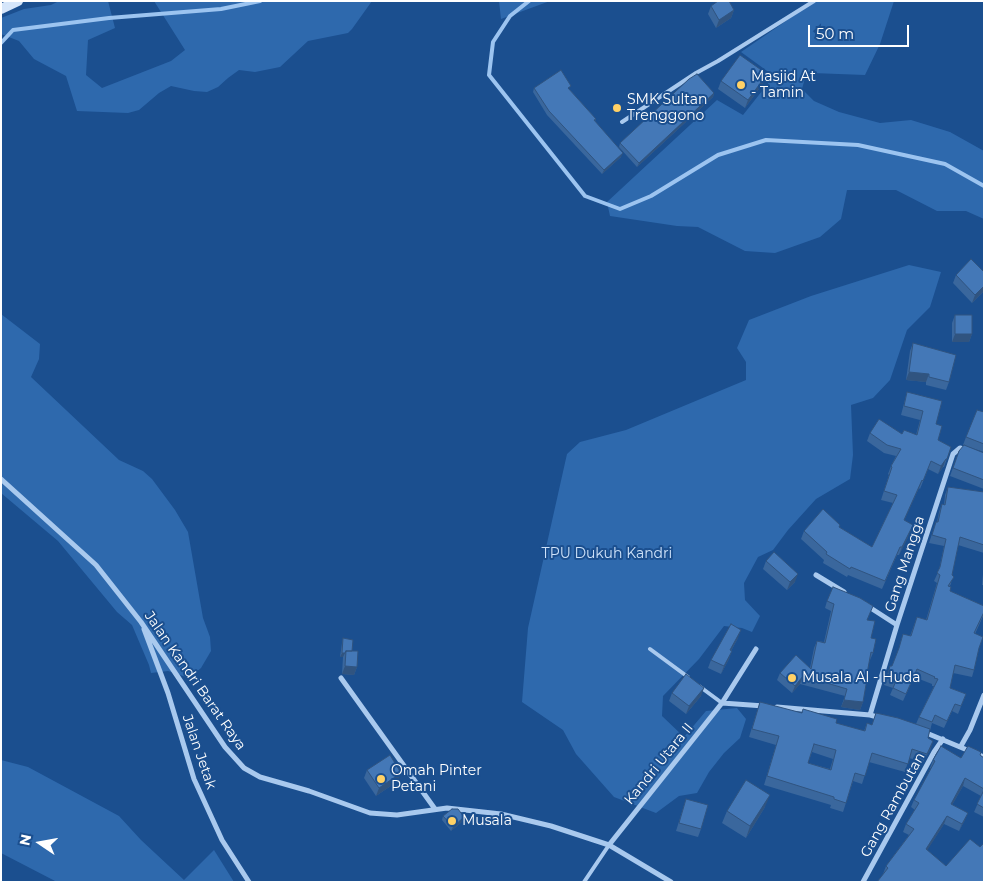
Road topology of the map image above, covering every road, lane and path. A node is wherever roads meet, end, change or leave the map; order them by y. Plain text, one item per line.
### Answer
1 (18, 1) edge
2 (814, 1) edge
3 (1, 8) edge
4 (622, 122) dead end
5 (976, 454) edge
6 (1, 479) edge
7 (816, 575) dead end
8 (849, 595) edge
9 (857, 600) edge
10 (141, 622) junction
11 (897, 625) junction
12 (650, 649) dead end
13 (756, 649) dead end
14 (341, 678) dead end
15 (984, 695) edge
16 (722, 704) junction
17 (870, 715) junction
18 (887, 719) edge
19 (920, 730) edge
20 (943, 739) junction
21 (961, 746) junction
22 (984, 757) edge
23 (435, 809) junction
24 (609, 845) junction
25 (249, 882) edge
26 (584, 882) edge
27 (671, 882) edge
28 (863, 882) edge

1 - 3 main road
2 - 4 lane
5 - 11 street, Gang Mangga
6 - 10 street, Jalan Kandri Barat Raya
7 - 8 street
9 - 11 street
10 - 23 street, Jalan Kandri Barat Raya
10 - 25 street, Jalan Jetak
11 - 17 street, Gang Mangga
12 - 16 lane
13 - 16 street, Kandri Utara II
14 - 23 street
15 - 21 street
16 - 17 street
16 - 24 street, Kandri Utara II
17 - 18 street
19 - 20 street
20 - 21 street
20 - 28 street, Gang Rambutan
21 - 22 street
23 - 24 street, Jalan Kandri Barat Raya
24 - 26 lane
24 - 27 street, Jalan Kandri Barat Raya

